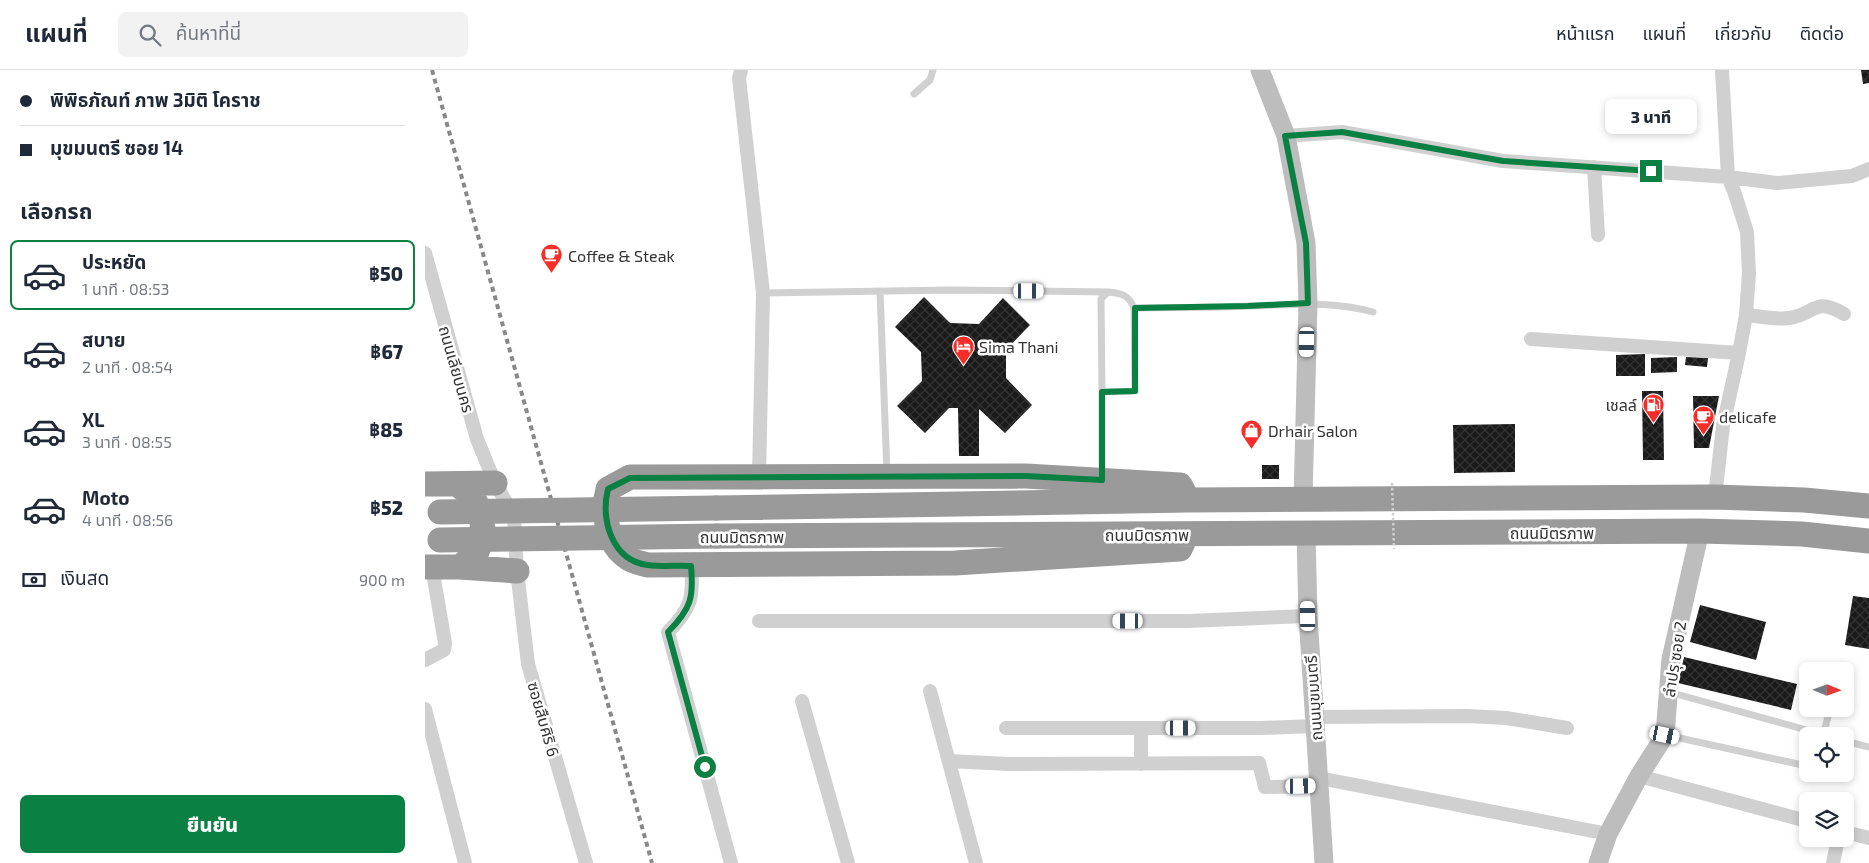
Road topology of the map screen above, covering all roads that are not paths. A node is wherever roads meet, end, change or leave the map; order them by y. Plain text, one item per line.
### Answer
1 (741, 70) edge
2 (933, 70) edge
3 (1260, 70) edge
4 (1722, 70) edge
5 (914, 94) dead end
6 (1285, 136) junction
7 (1594, 167) junction
8 (1869, 169) edge
9 (1728, 177) junction
10 (1598, 234) dead end
11 (425, 253) edge
12 (880, 291) junction
13 (1108, 292) junction
14 (763, 293) junction
15 (1308, 303) junction
16 (1135, 308) junction
17 (1373, 312) dead end
18 (1844, 314) dead end
19 (1745, 315) junction
20 (1531, 339) dead end
21 (1739, 353) junction
22 (1102, 392) junction
23 (759, 476) junction
24 (887, 476) junction
25 (1102, 480) junction
26 (495, 483) junction
27 (425, 484) edge
28 (457, 484) junction
29 (1715, 497) junction
30 (1303, 499) junction
31 (1188, 500) junction
32 (1869, 506) edge
33 (433, 512) edge
34 (1700, 530) junction
35 (1187, 534) junction
36 (1306, 534) junction
37 (433, 540) edge
38 (1869, 541) edge
39 (691, 566) junction
40 (428, 567) edge
41 (460, 567) junction
42 (517, 571) junction
43 (1308, 616) junction
44 (759, 621) dead end
45 (425, 660) edge
46 (929, 692) dead end
47 (1669, 692) junction
48 (802, 701) dead end
49 (425, 709) edge
50 (1314, 722) junction
51 (1006, 728) dead end
52 (1141, 728) junction
53 (1567, 728) dead end
54 (1799, 729) edge
55 (1665, 735) junction
56 (1854, 743) edge
57 (1869, 747) edge
58 (949, 761) junction
59 (1141, 764) junction
60 (1799, 764) edge
61 (1639, 776) junction
62 (1319, 782) junction
63 (1799, 820) edge
64 (1608, 834) junction
65 (1854, 834) edge
66 (1869, 838) edge
67 (1836, 847) edge
68 (465, 863) edge
69 (586, 863) edge
70 (731, 863) edge
71 (848, 863) edge
72 (976, 863) edge
73 (1324, 863) edge
74 (1598, 863) edge
75 (1833, 863) edge

1 - 14 street
2 - 5 lane
3 - 6 street
4 - 9 street
6 - 7 street
6 - 15 street
7 - 9 street
7 - 10 street
8 - 9 street
9 - 19 street
11 - 26 street, ถนนเลียบนคร
12 - 13 lane
12 - 14 lane
12 - 24 lane
13 - 16 lane
13 - 22 lane
14 - 23 street
15 - 16 lane
15 - 17 lane
15 - 30 street
16 - 22 lane
18 - 19 street
19 - 21 street
20 - 21 street
21 - 29 street
22 - 25 lane
23 - 24 highway
23 - 39 highway
24 - 25 highway
25 - 31 highway
26 - 28 highway
26 - 42 street, ถนนเลียบนคร
27 - 28 highway
28 - 41 highway
29 - 30 highway, ถนนมิตรภาพ
29 - 32 highway, ถนนมิตรภาพ
30 - 31 highway, ถนนมิตรภาพ
31 - 33 highway, ถนนมิตรภาพ, bridge
34 - 36 highway, ถนนมิตรภาพ
34 - 38 highway, ถนนมิตรภาพ
34 - 47 street, ลำปรุ ซอย 2
35 - 36 highway, ถนนมิตรภาพ
35 - 37 highway, ถนนมิตรภาพ, bridge
35 - 39 highway
36 - 43 street, ถนนมุขมนตรี
39 - 70 street
40 - 41 highway
40 - 45 street
41 - 42 highway
42 - 69 street, ซอยสืบศิริ 6
43 - 44 street
43 - 50 street, ถนนมุขมนตรี
46 - 58 street
47 - 54 lane
47 - 55 street, ลำปรุ ซอย 2
48 - 71 street
49 - 68 street
50 - 52 street
50 - 53 street
50 - 62 street, ถนนมุขมนตรี
51 - 52 street
52 - 59 street
55 - 60 lane
55 - 61 street, ลำปรุ ซอย 2
56 - 57 lane
58 - 59 street
58 - 72 street
59 - 62 street
61 - 63 street
61 - 64 street, ลำปรุ ซอย 2
62 - 64 street
62 - 73 street, ถนนมุขมนตรี
64 - 74 street, ลำปรุ ซอย 2
65 - 66 street
67 - 75 street

